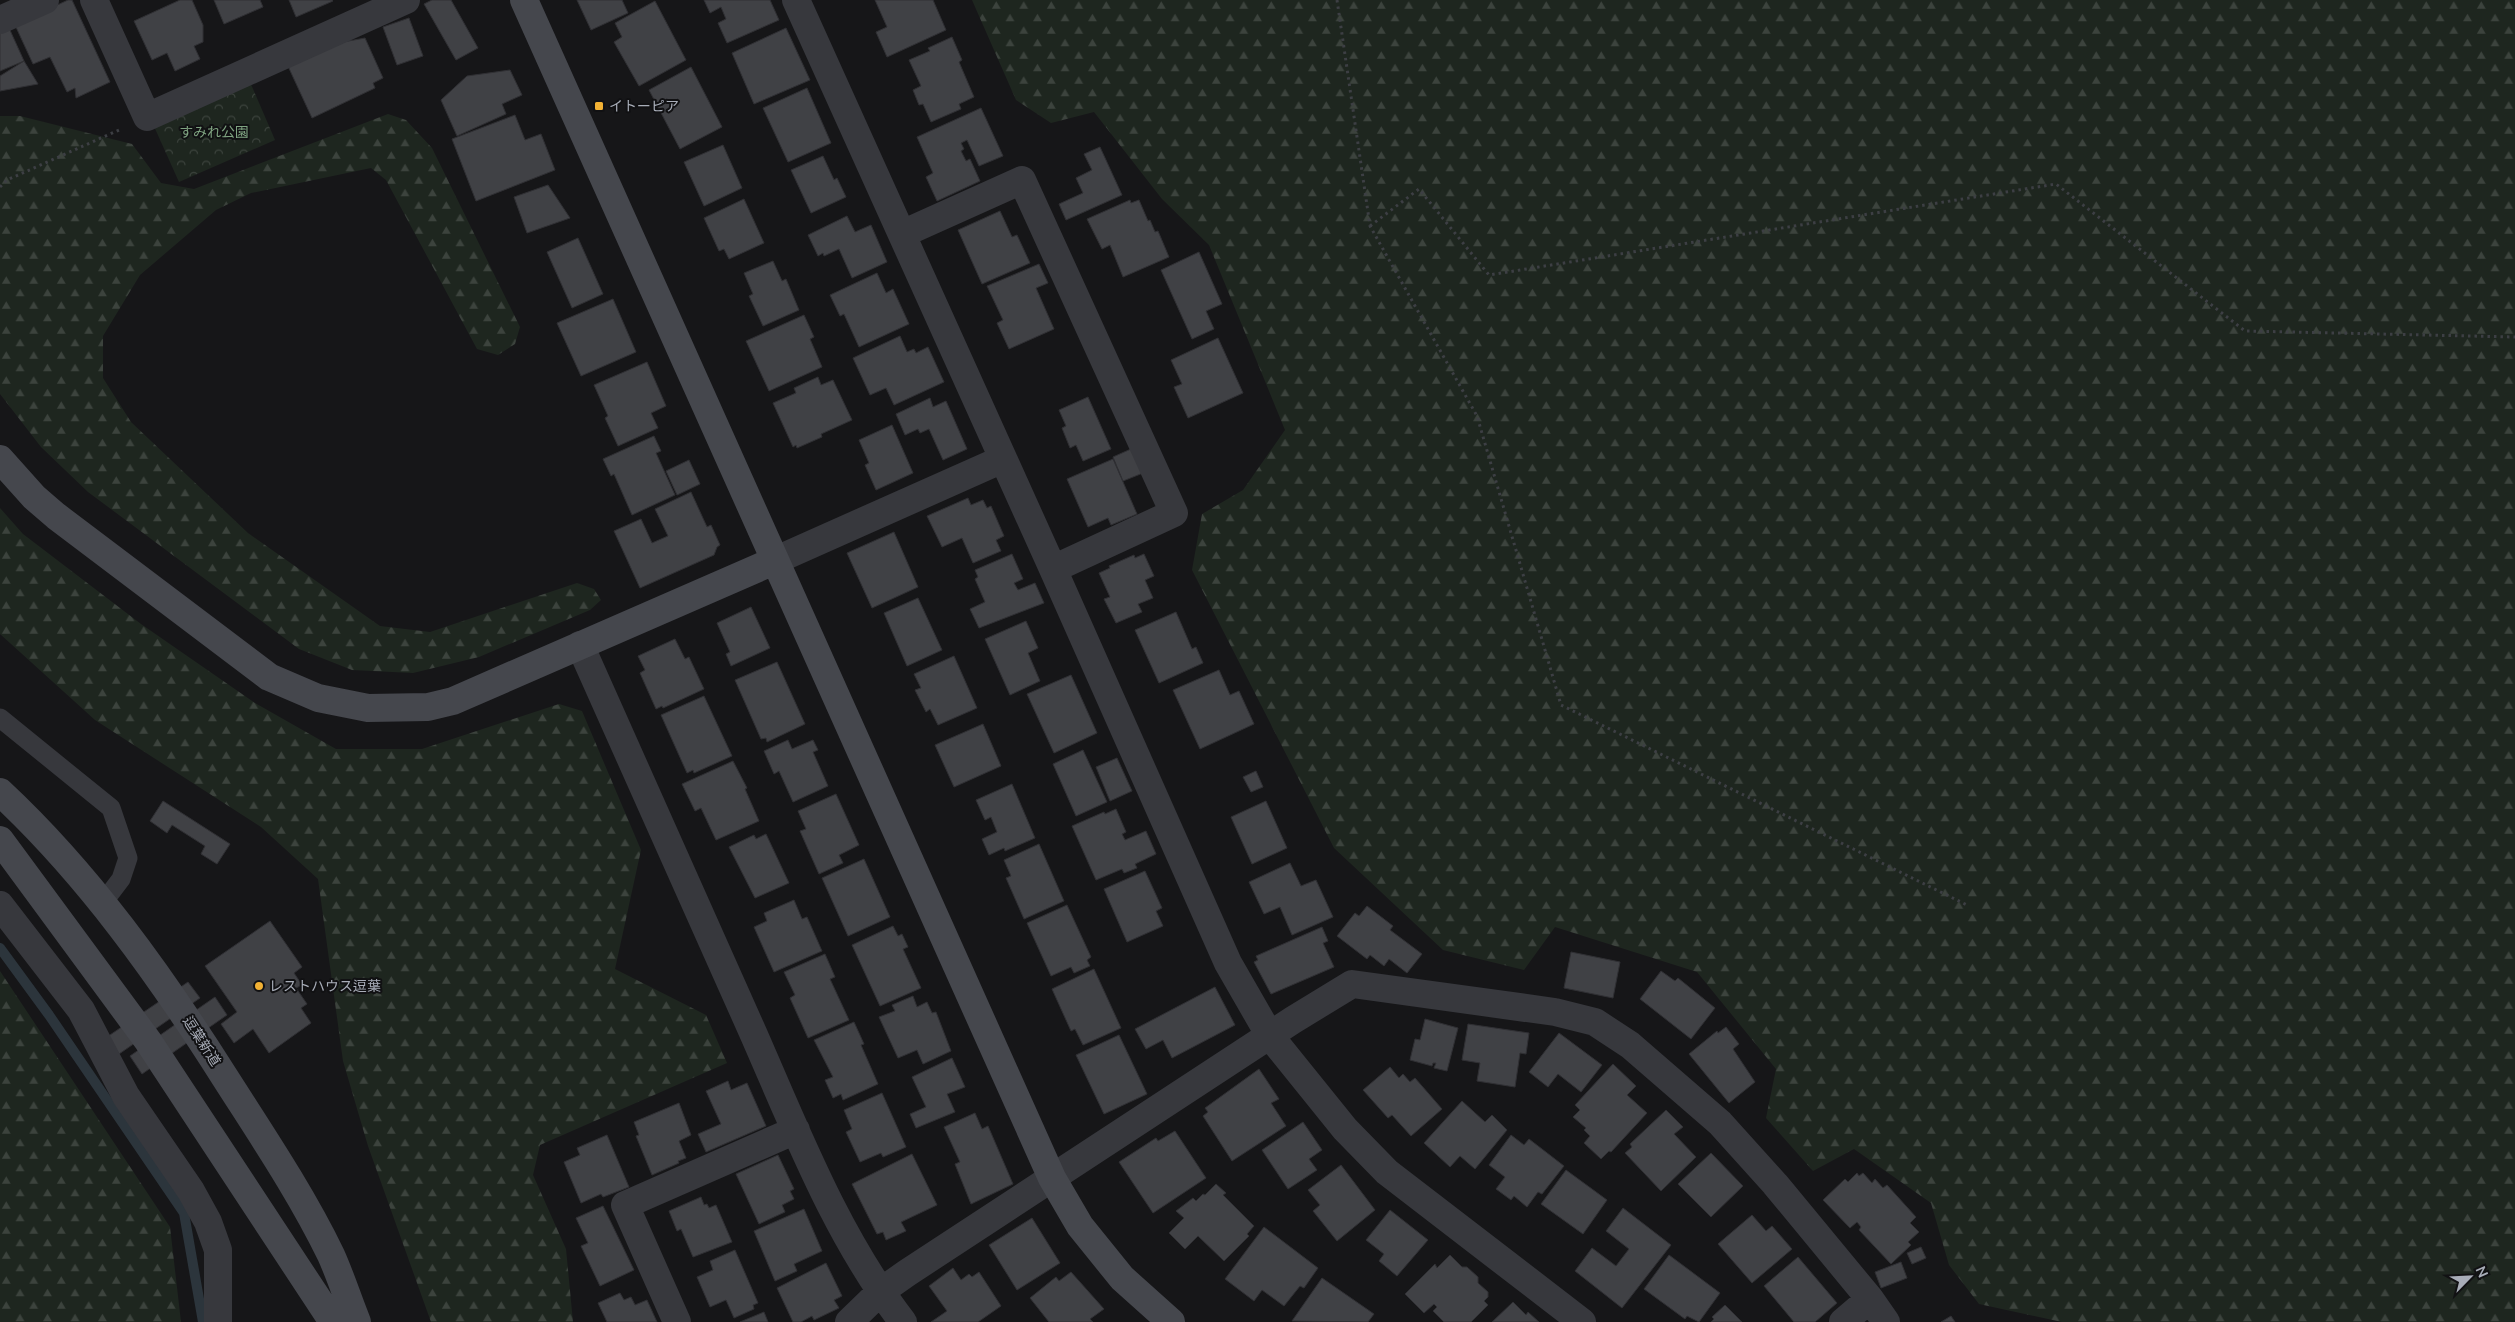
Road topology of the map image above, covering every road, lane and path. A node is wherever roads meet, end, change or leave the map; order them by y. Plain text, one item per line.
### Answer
1 (45, 0) edge
2 (94, 0) edge
3 (406, 0) edge
4 (524, 0) edge
5 (796, 0) edge
6 (1337, 0) edge
7 (0, 20) edge
8 (147, 117) junction
9 (0, 187) edge
10 (1370, 226) junction
11 (902, 234) junction
12 (2515, 337) edge
13 (0, 459) edge
14 (1003, 459) junction
15 (774, 561) junction
16 (1053, 569) junction
17 (580, 646) junction
18 (0, 718) edge
19 (0, 792) edge
20 (0, 840) edge
21 (102, 904) junction
22 (0, 905) edge
23 (1967, 905) dead end
24 (1270, 1036) junction
25 (796, 1130) junction
26 (1052, 1178) junction
27 (880, 1292) junction
28 (1870, 1299) junction
29 (218, 1322) edge
30 (333, 1322) edge
31 (357, 1322) edge
32 (677, 1322) edge
33 (849, 1322) edge
34 (903, 1322) edge
35 (1171, 1322) edge
36 (1582, 1322) edge
37 (1843, 1322) edge
38 (1886, 1322) edge

1 - 7 street
2 - 8 street
3 - 8 street
4 - 15 street
5 - 11 street
6 - 10 path
8 - 9 path
10 - 12 path
10 - 23 path
11 - 14 street
11 - 16 street
13 - 17 street
14 - 15 street
14 - 16 street
15 - 17 street
15 - 26 street
16 - 24 street
17 - 25 street
18 - 21 lane
19 - 21 street, 逗葉新道
20 - 30 street
21 - 31 street, 逗葉新道
22 - 29 street
24 - 26 street
24 - 28 street
24 - 36 street
25 - 27 street
25 - 32 street
26 - 27 street
26 - 35 street
27 - 33 street
27 - 34 street
28 - 37 street
28 - 38 street

